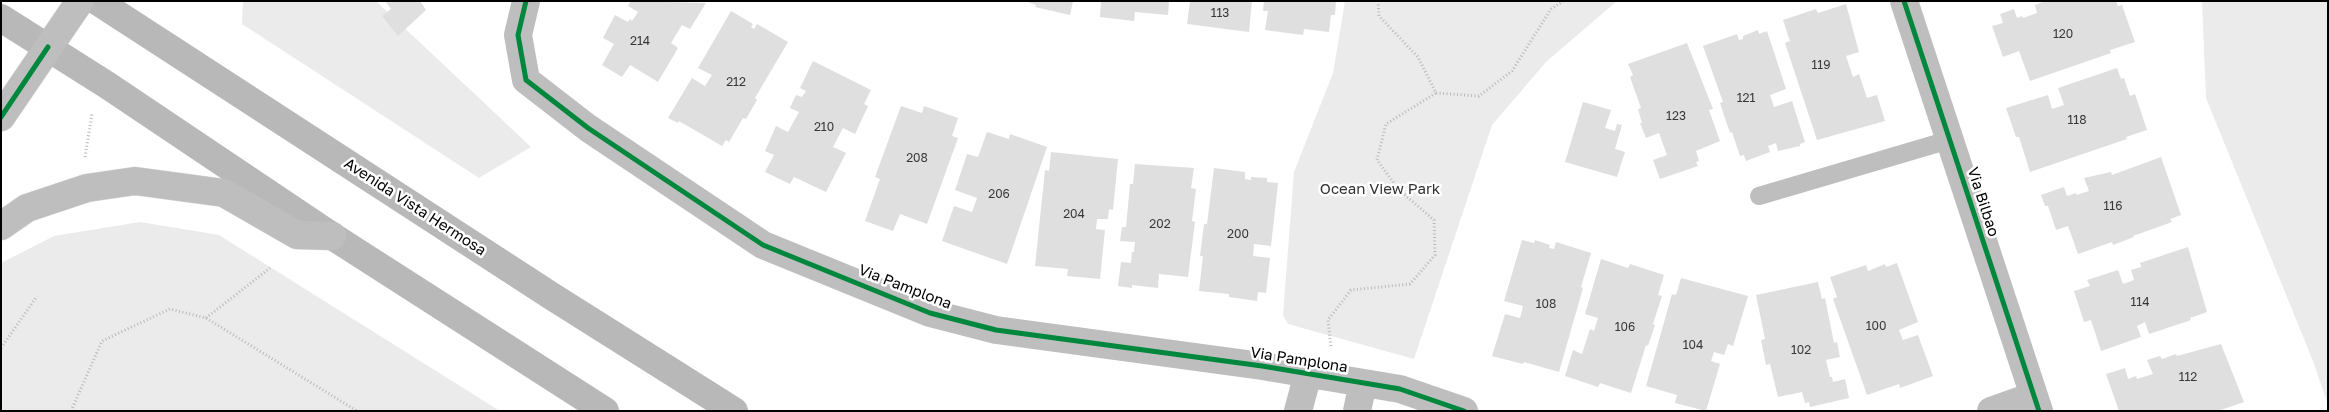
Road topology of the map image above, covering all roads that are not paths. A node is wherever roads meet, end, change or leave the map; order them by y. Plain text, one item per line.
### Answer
1 (80, 1) edge
2 (97, 1) edge
3 (526, 1) edge
4 (1904, 1) edge
5 (1, 18) edge
6 (48, 47) junction
7 (1, 117) edge
8 (1949, 140) junction
9 (1759, 196) dead end
10 (1, 226) edge
11 (332, 236) junction
12 (1308, 374) junction
13 (1363, 383) junction
14 (2036, 403) edge
15 (605, 411) edge
16 (734, 411) edge
17 (1298, 411) edge
18 (1357, 411) edge
19 (1464, 411) edge
20 (1990, 411) edge

1 - 6 street
2 - 16 main road, Avenida Vista Hermosa
3 - 12 street, Via Pamplona
4 - 8 street, Via Bilbao
5 - 6 main road
6 - 7 street
6 - 11 main road
8 - 9 lane
8 - 14 street, Via Bilbao
10 - 11 street
11 - 15 main road
12 - 13 street, Via Pamplona
12 - 17 street, Via Pamplona
13 - 18 street, Via Pamplona
13 - 19 street, Via Pamplona
14 - 20 street

